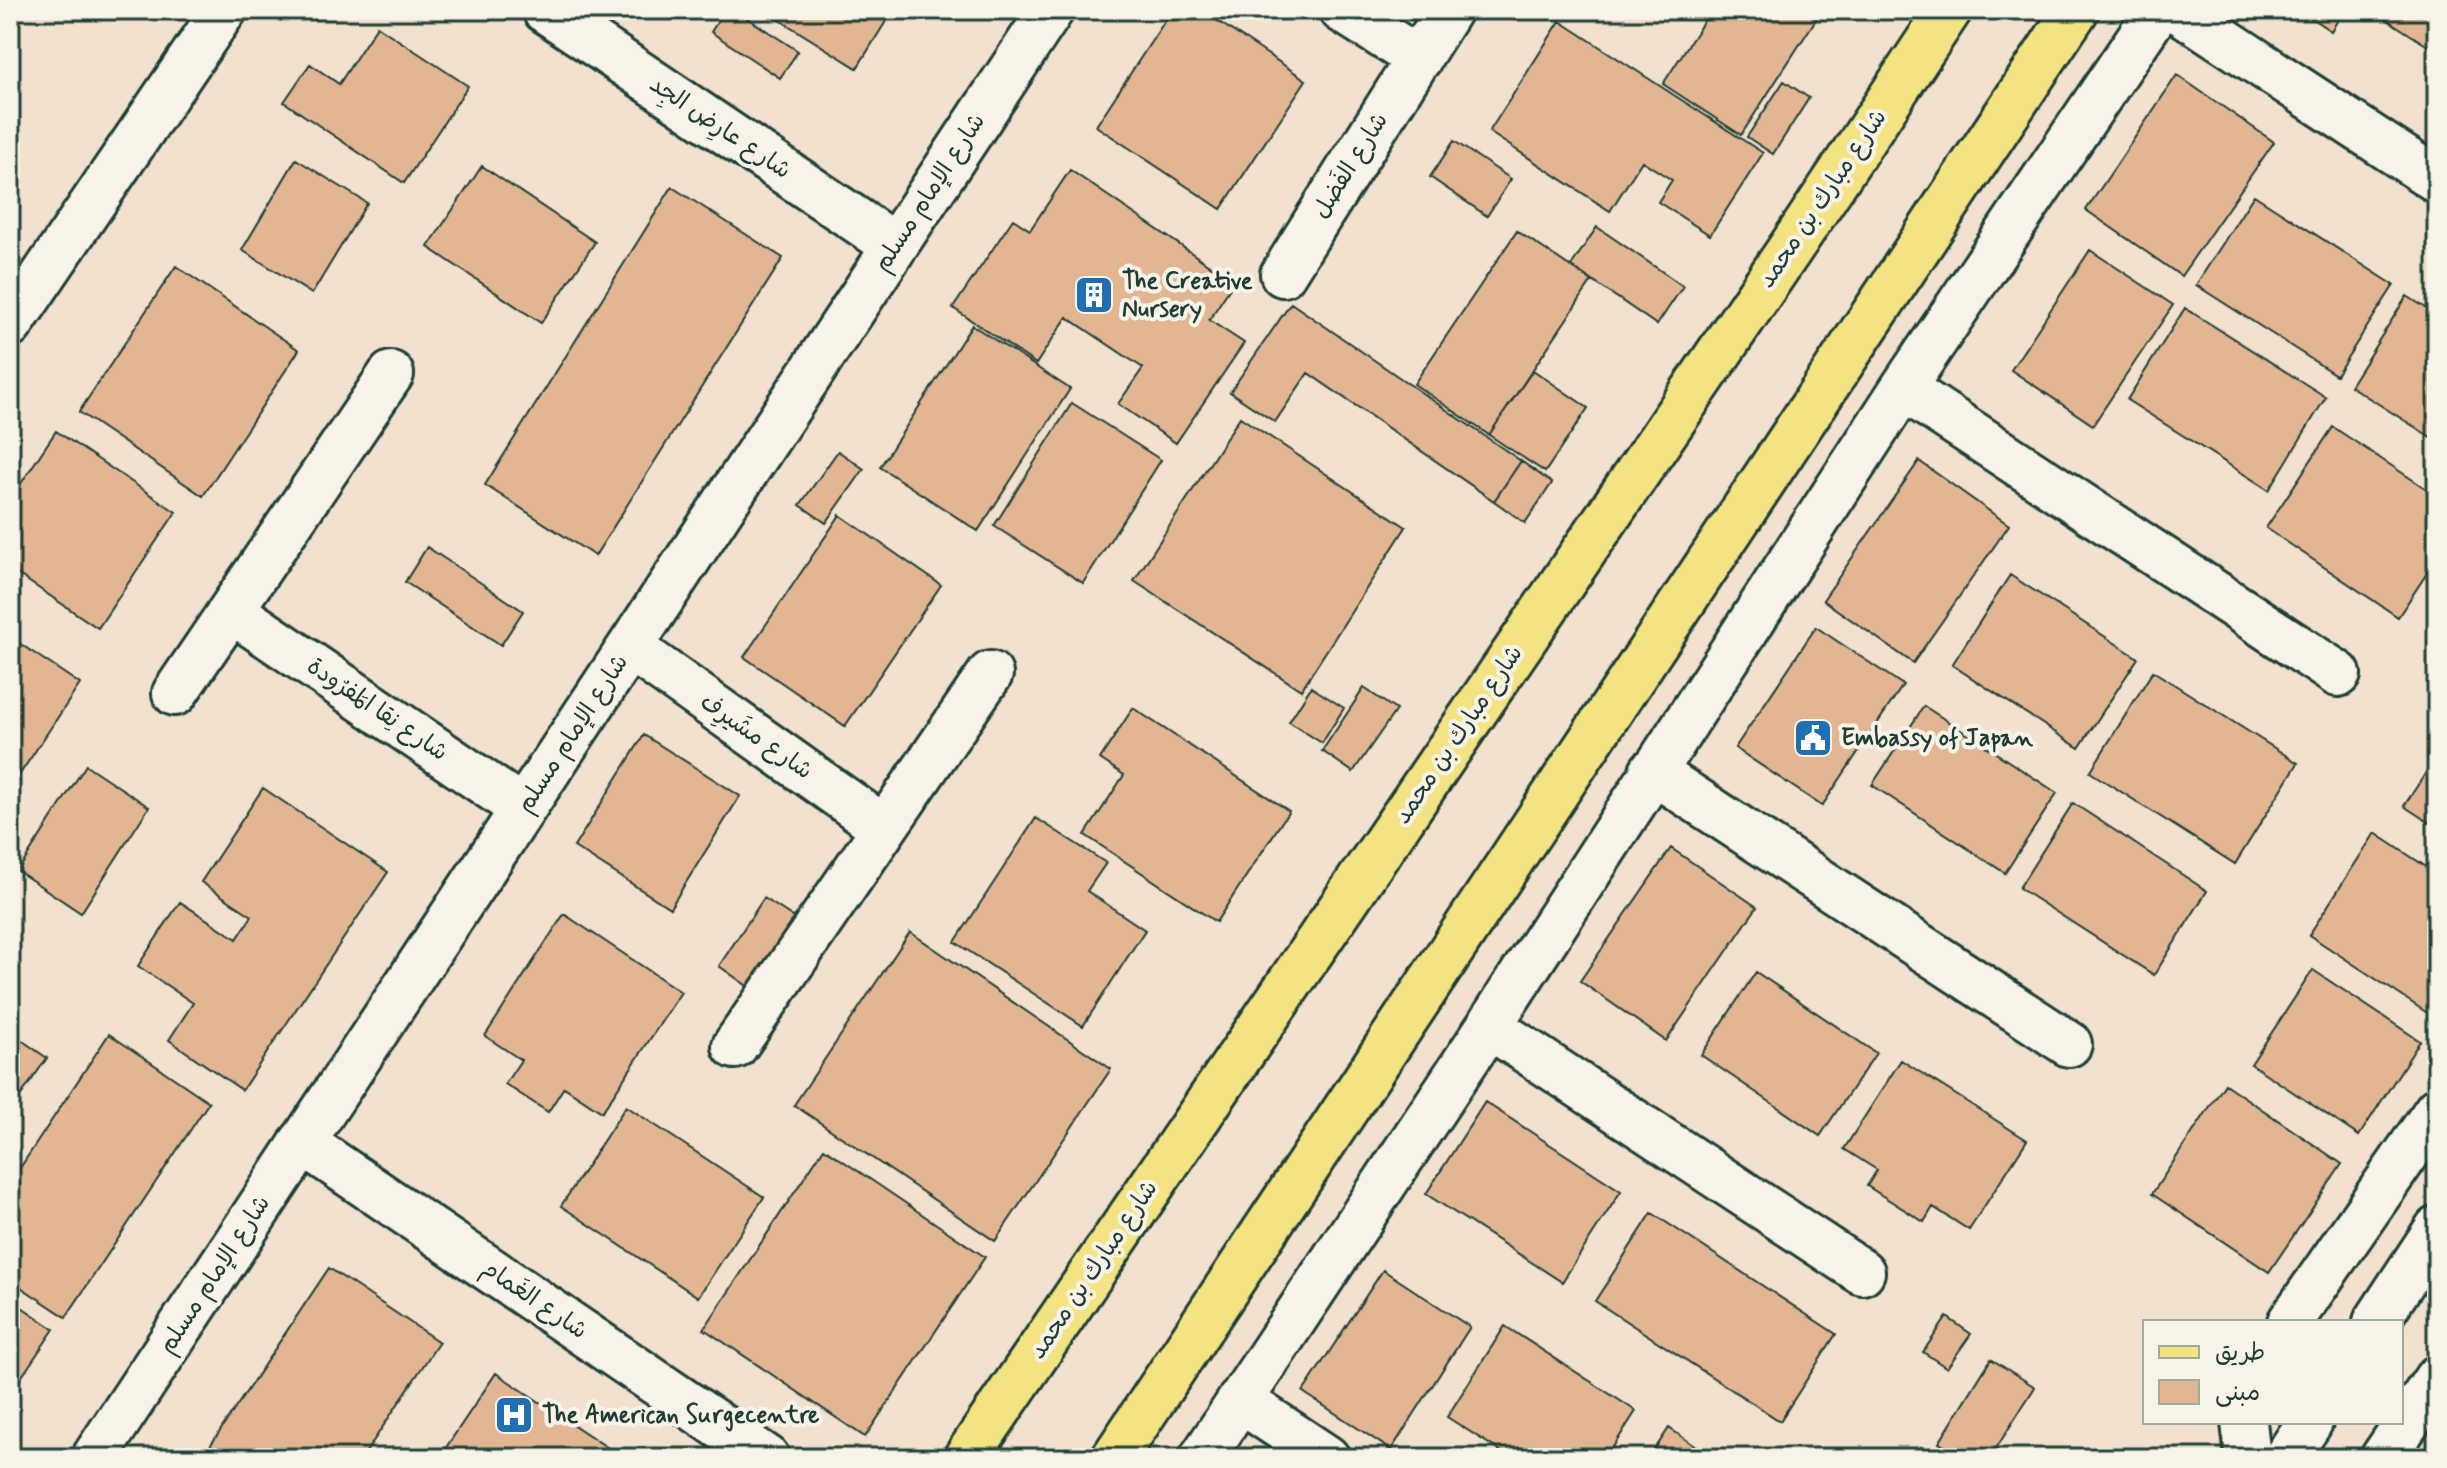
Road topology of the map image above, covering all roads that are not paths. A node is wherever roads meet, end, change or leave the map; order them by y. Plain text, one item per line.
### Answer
1 (545, 10) edge
2 (1051, 10) edge
3 (1342, 10) edge
4 (1449, 10) edge
5 (1949, 10) edge
6 (2076, 10) edge
7 (2158, 10) edge
8 (2178, 10) edge
9 (218, 12) edge
10 (1419, 59) junction
11 (2437, 180) edge
12 (895, 246) junction
13 (1283, 274) dead end
14 (10, 325) edge
15 (391, 374) dead end
16 (1903, 388) junction
17 (232, 611) junction
18 (630, 647) junction
19 (990, 674) dead end
20 (2338, 674) dead end
21 (175, 693) dead end
22 (1652, 771) junction
23 (523, 809) junction
24 (883, 827) junction
25 (1489, 1026) junction
26 (2069, 1044) dead end
27 (735, 1046) dead end
28 (2437, 1110) edge
29 (302, 1142) junction
30 (2437, 1229) edge
31 (1862, 1272) dead end
32 (2291, 1320) edge
33 (2377, 1320) edge
34 (2437, 1378) edge
35 (1240, 1400) junction
36 (2244, 1424) edge
37 (2309, 1424) edge
38 (94, 1458) edge
39 (767, 1458) edge
40 (966, 1458) edge
41 (1114, 1458) edge
42 (1202, 1458) edge
43 (1327, 1458) edge
44 (2248, 1458) edge
45 (2286, 1458) edge
46 (2383, 1458) edge

1 - 12 street, شارع عارِض الجِد
2 - 12 street, شارع الإمام مسلم
3 - 10 street
4 - 10 street, شارع الفَضل
5 - 40 main road, شارع مبارك بن محمد
6 - 41 main road
7 - 16 street
8 - 11 street
9 - 14 street
10 - 13 street, شارع الفَضل
12 - 18 street, شارع الإمام مسلم
15 - 17 street
16 - 20 street
16 - 22 street
17 - 21 street
17 - 23 street, شارع نِقا المَفرُودة
18 - 23 street, شارع الإمام مسلم
18 - 24 street, شارع مشَيرِف
19 - 24 street
22 - 25 street
22 - 26 street
23 - 29 street, شارع الإمام مسلم
24 - 27 street
25 - 31 street
25 - 35 street
28 - 32 street
29 - 38 street, شارع الإمام مسلم
29 - 39 street, شارع الغَمام
30 - 33 street
34 - 46 street
35 - 42 street
35 - 43 street
36 - 44 street
37 - 45 street

